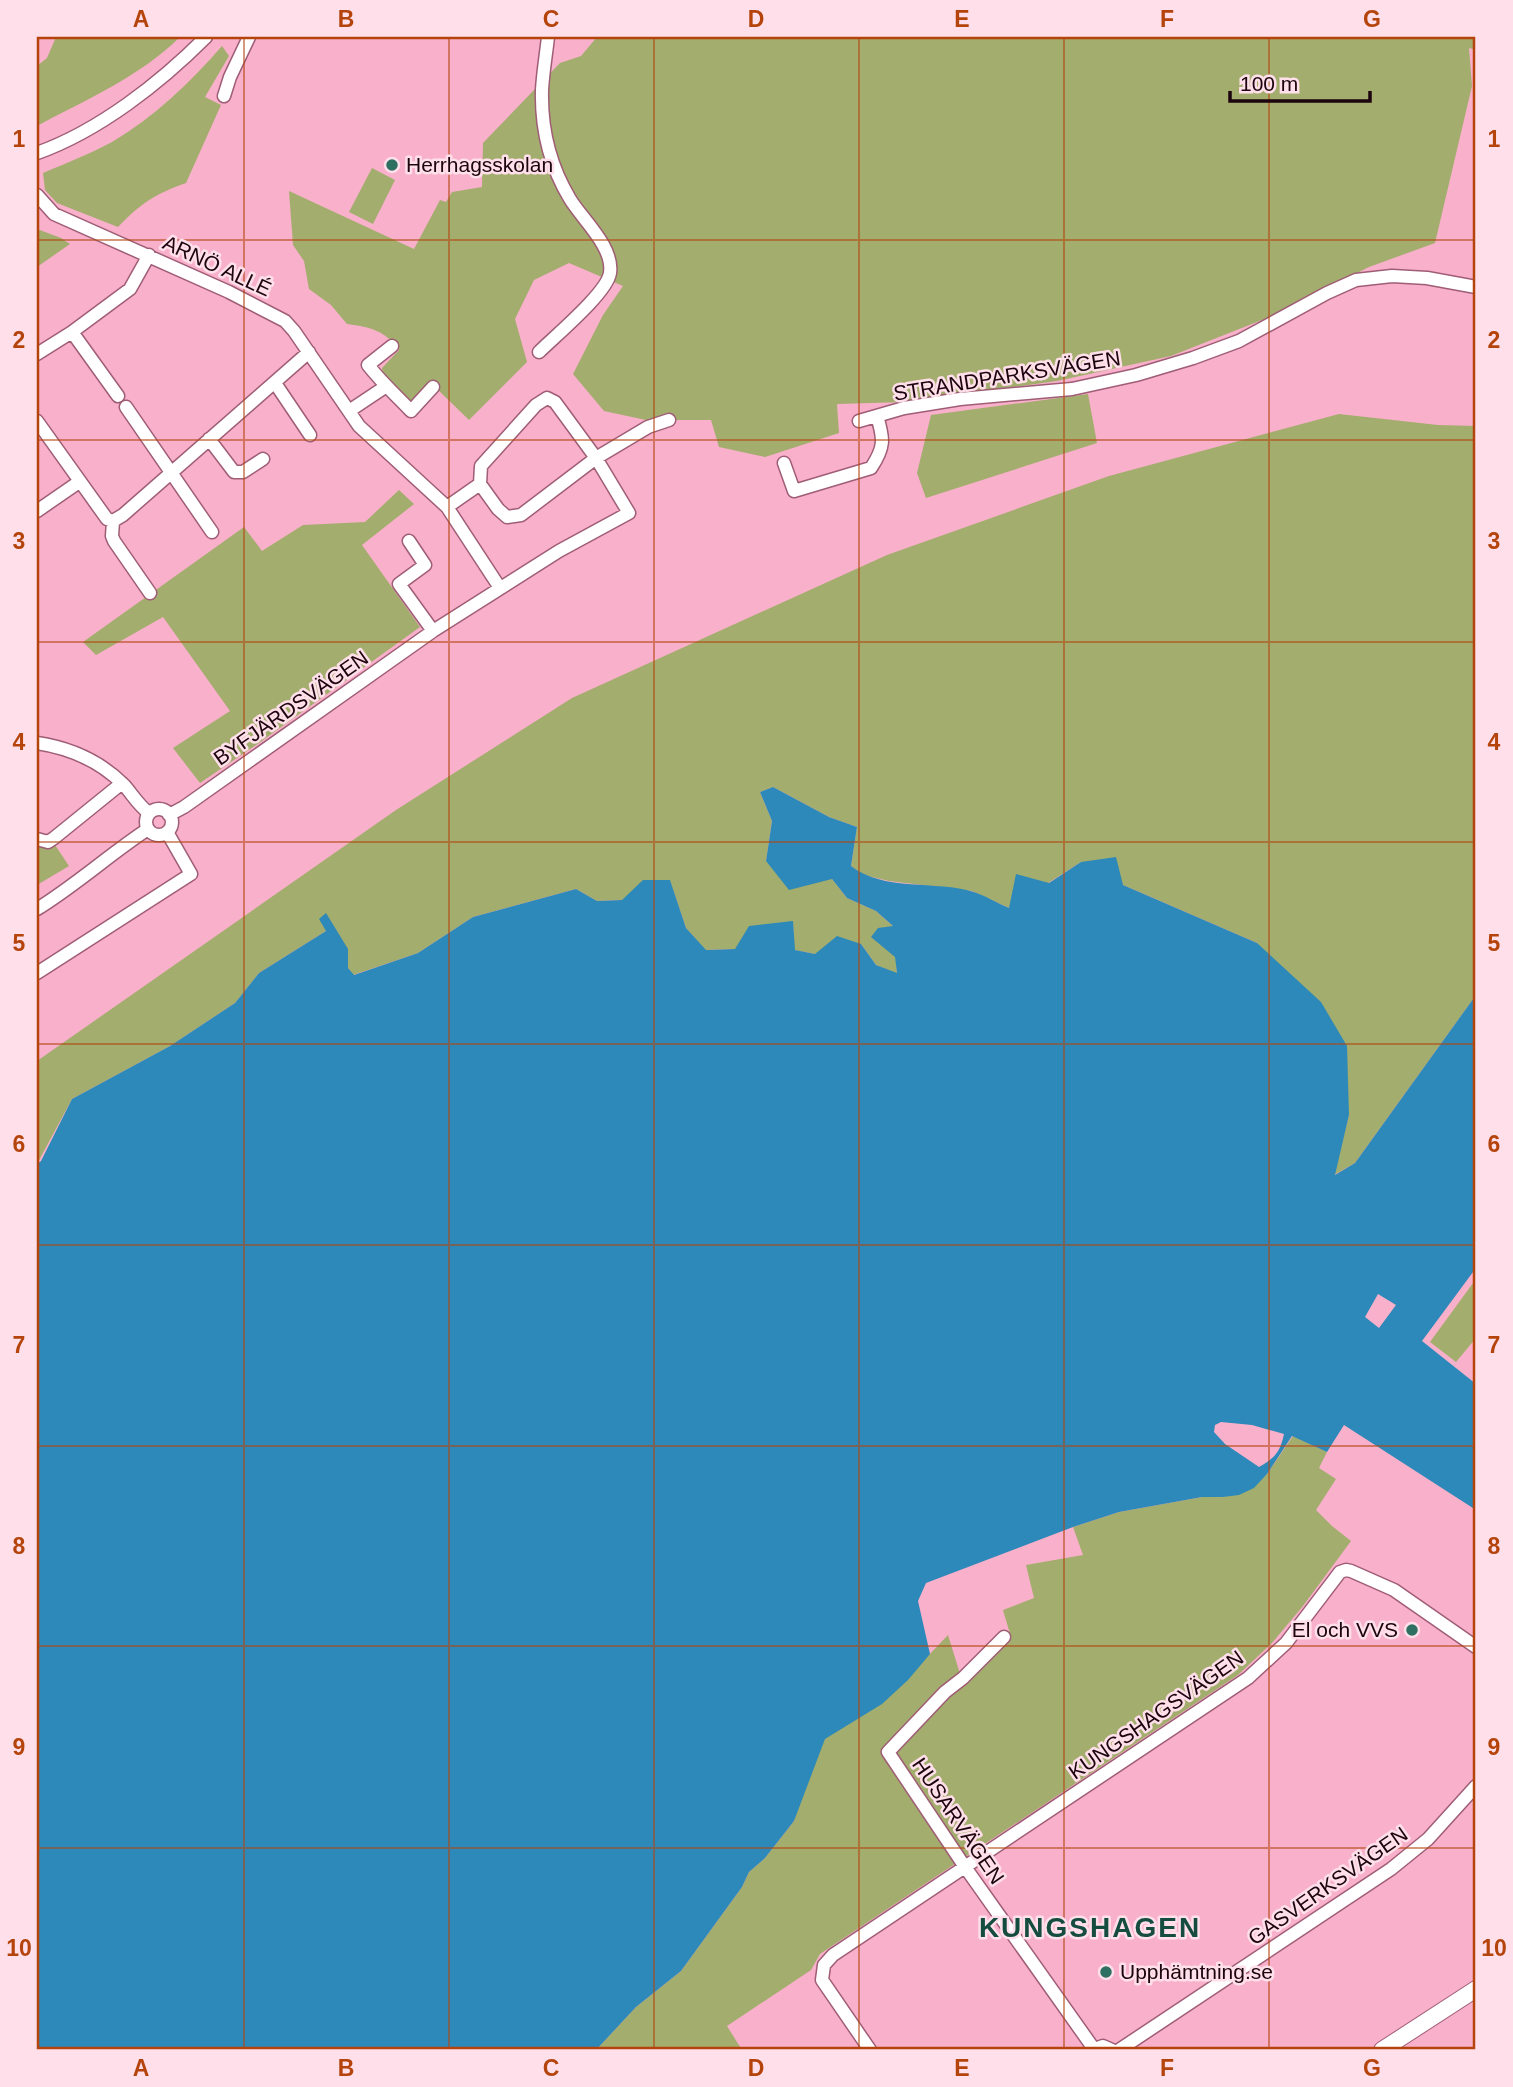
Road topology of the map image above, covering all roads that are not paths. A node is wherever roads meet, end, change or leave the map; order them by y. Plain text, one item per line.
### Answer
1 (195, 37) edge
2 (206, 37) edge
3 (249, 37) edge
4 (548, 37) edge
5 (224, 96) dead end
6 (37, 145) edge
7 (37, 153) edge
8 (37, 195) edge
9 (149, 255) junction
10 (1476, 287) edge
11 (72, 332) junction
12 (392, 346) dead end
13 (309, 352) junction
14 (538, 352) dead end
15 (37, 354) edge
16 (275, 383) junction
17 (385, 387) junction
18 (433, 387) dead end
19 (349, 411) junction
20 (877, 416) junction
21 (669, 420) dead end
22 (37, 421) edge
23 (859, 421) dead end
24 (310, 435) dead end
25 (209, 439) junction
26 (596, 458) junction
27 (263, 459) dead end
28 (784, 463) dead end
29 (171, 472) junction
30 (79, 482) junction
31 (480, 484) junction
32 (447, 507) junction
33 (37, 511) edge
34 (113, 521) junction
35 (212, 532) dead end
36 (409, 541) dead end
37 (500, 588) junction
38 (150, 593) dead end
39 (433, 631) junction
40 (37, 743) edge
41 (122, 783) junction
42 (149, 813) junction
43 (169, 815) junction
44 (148, 829) junction
45 (167, 832) junction
46 (37, 839) edge
47 (76, 881) junction
48 (37, 902) edge
49 (37, 909) edge
50 (37, 974) edge
51 (1004, 1637) dead end
52 (1476, 1647) edge
53 (1476, 1786) edge
54 (965, 1867) junction
55 (1476, 1989) edge
56 (870, 2050) edge
57 (1093, 2050) edge
58 (1112, 2050) edge
59 (1119, 2050) edge
60 (1382, 2050) edge

1 - 6 street
2 - 7 street
3 - 5 street
4 - 14 street
8 - 9 street, ARNÖ ALLÉ
9 - 11 street
9 - 13 street, ARNÖ ALLÉ
10 - 20 street, STRANDPARKSVÄGEN
11 - 15 street
11 - 29 street
12 - 17 street
13 - 16 street
13 - 19 street, ARNÖ ALLÉ
16 - 24 street
16 - 25 street
17 - 18 street
17 - 19 street
19 - 32 street, ARNÖ ALLÉ
20 - 23 street, STRANDPARKSVÄGEN
20 - 28 street
21 - 26 street
22 - 30 street
25 - 27 street
25 - 29 street
26 - 31 street
26 - 31 street
26 - 37 street, BYFJÄRDSVÄGEN
29 - 34 street
29 - 35 street
30 - 33 street
30 - 34 street
31 - 32 street
32 - 37 street, ARNÖ ALLÉ
34 - 38 street
36 - 39 street
37 - 39 street, BYFJÄRDSVÄGEN
39 - 43 street, BYFJÄRDSVÄGEN
40 - 41 street
41 - 42 street
41 - 46 street
42 - 43 street
42 - 44 street
43 - 45 street
44 - 45 street
44 - 47 street
45 - 50 street
47 - 48 street
47 - 49 street
51 - 54 street, HUSARVÄGEN
52 - 54 street, KUNGSHAGSVÄGEN
53 - 59 street, GASVERKSVÄGEN
54 - 56 street, KUNGSHAGSVÄGEN
54 - 57 street, HUSARVÄGEN
55 - 60 main road
57 - 58 street

